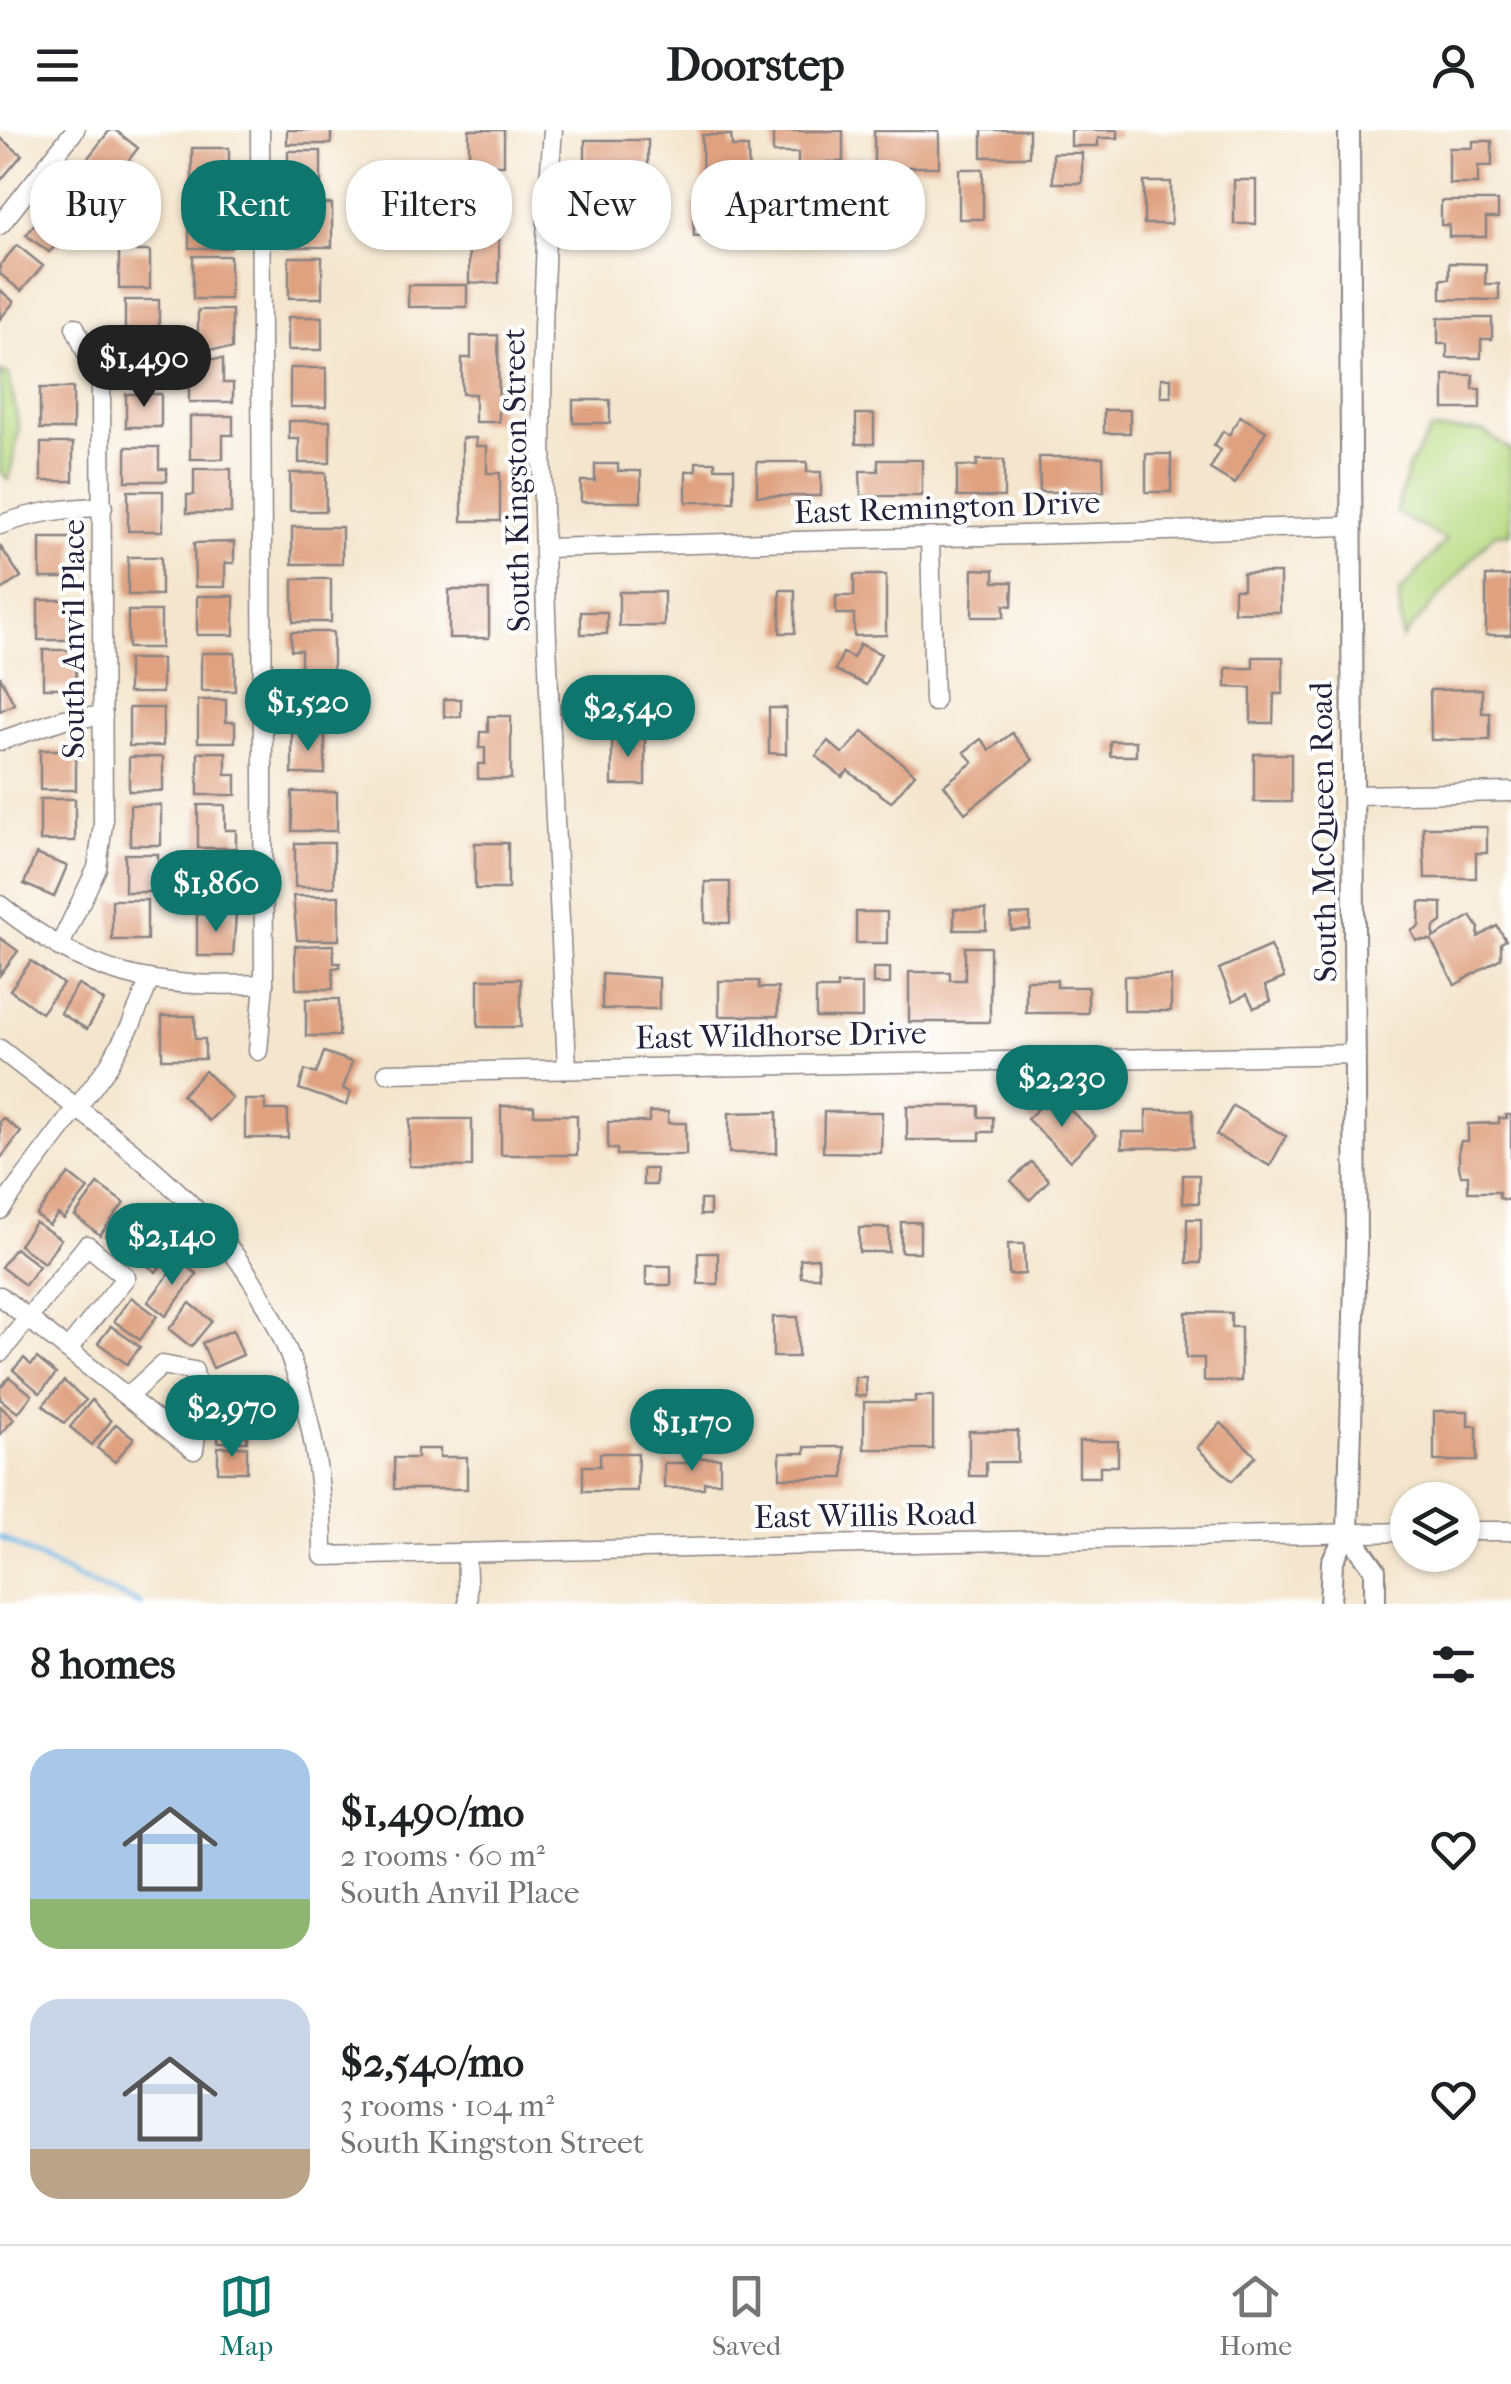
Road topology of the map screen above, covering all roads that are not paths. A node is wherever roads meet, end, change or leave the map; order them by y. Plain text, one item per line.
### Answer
1 (75, 130) edge
2 (260, 130) edge
3 (554, 130) edge
4 (1349, 130) edge
5 (0, 226) edge
6 (75, 327) dead end
7 (103, 506) junction
8 (0, 525) edge
9 (1350, 526) junction
10 (930, 538) junction
11 (545, 548) junction
12 (934, 702) dead end
13 (103, 716) junction
14 (0, 741) edge
15 (1511, 792) edge
16 (1354, 795) junction
17 (0, 905) edge
18 (60, 946) junction
19 (149, 982) junction
20 (264, 984) junction
21 (0, 1049) edge
22 (258, 1051) dead end
23 (1356, 1054) junction
24 (567, 1069) junction
25 (387, 1073) dead end
26 (75, 1108) junction
27 (0, 1210) edge
28 (0, 1296) edge
29 (28, 1318) junction
30 (68, 1350) junction
31 (0, 1353) edge
32 (128, 1396) junction
33 (1511, 1530) edge
34 (1480, 1531) edge
35 (1348, 1532) junction
36 (1390, 1532) edge
37 (466, 1553) junction
38 (468, 1604) edge
39 (1330, 1604) edge
40 (1375, 1604) edge

1 - 5 street
2 - 20 street
3 - 11 street, South Kingston Street
4 - 9 main road, South McQueen Road
6 - 7 street, South Anvil Place
7 - 8 street
7 - 13 street, South Anvil Place
9 - 10 street, East Remington Drive
9 - 16 main road, South McQueen Road
10 - 11 street, East Remington Drive
10 - 12 street
11 - 24 street, South Kingston Street
13 - 14 street
13 - 18 street, South Anvil Place
15 - 16 street
16 - 23 main road, South McQueen Road
17 - 18 street
18 - 19 street
19 - 20 street
19 - 26 street
20 - 22 street
21 - 26 street
23 - 24 street, East Wildhorse Drive
23 - 35 main road, South McQueen Road
24 - 25 street, East Wildhorse Drive
26 - 27 street
26 - 37 street, East Willis Road
28 - 29 street
29 - 30 street
29 - 30 street
29 - 31 street
30 - 32 street
32 - 32 street
33 - 34 street
35 - 36 street, East Willis Road
35 - 37 street, East Willis Road
35 - 39 main road, South McQueen Road
35 - 40 main road
37 - 38 street

